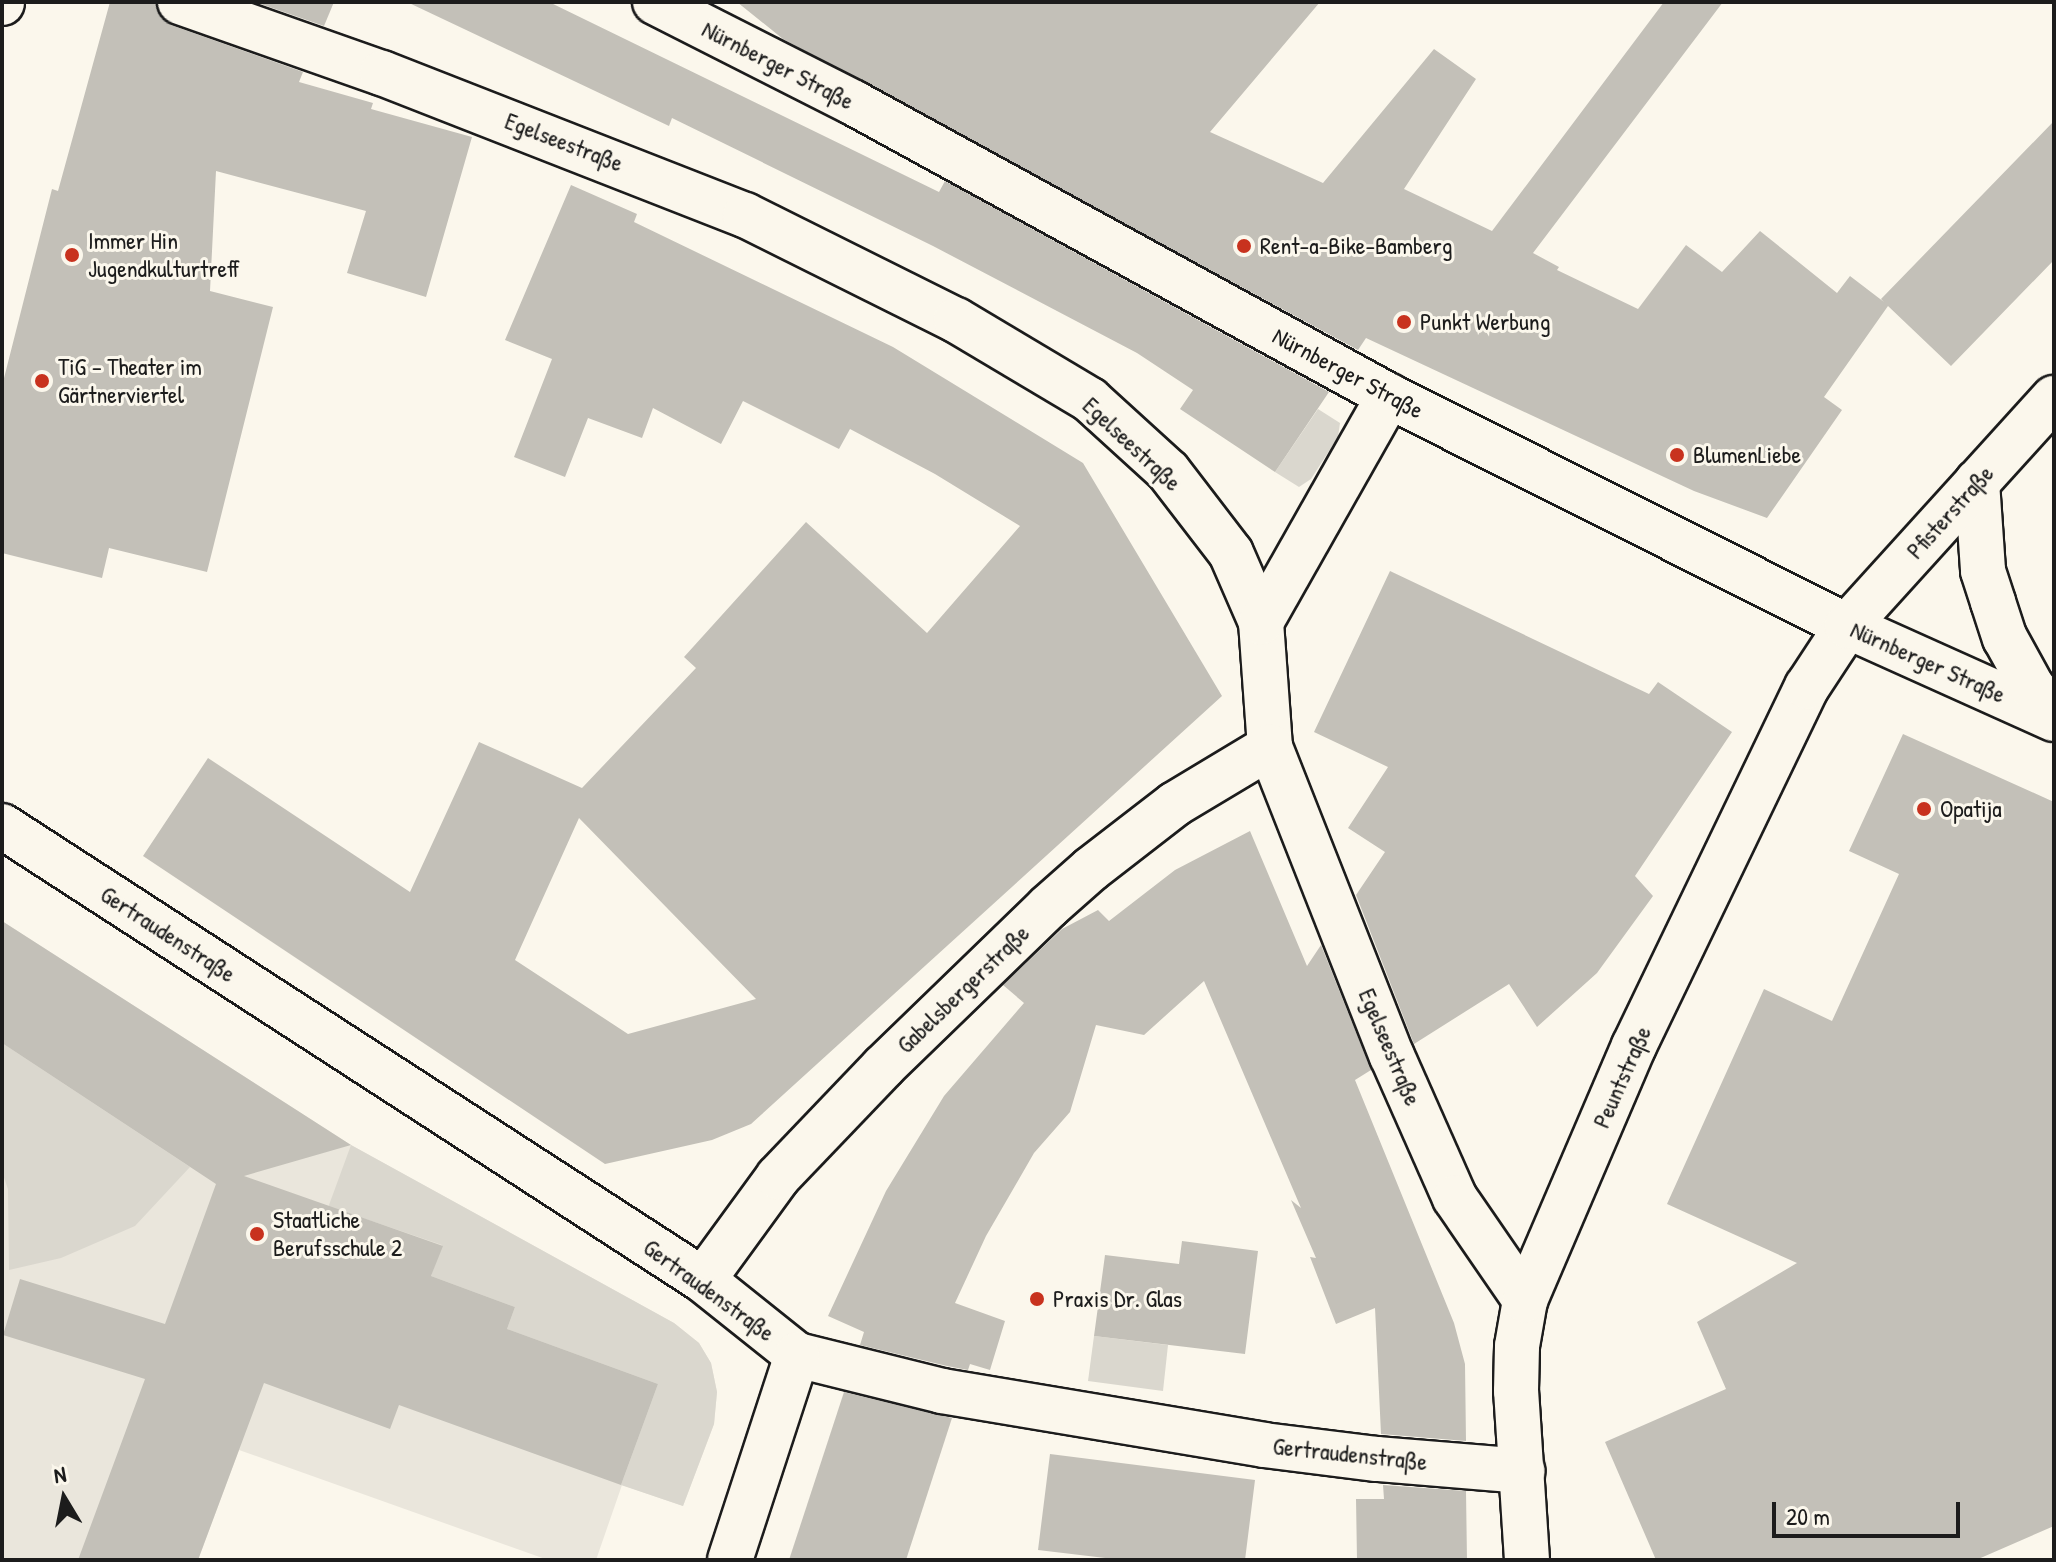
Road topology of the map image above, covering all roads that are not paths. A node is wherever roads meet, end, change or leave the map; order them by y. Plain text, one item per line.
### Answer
1 (180, 2) edge
2 (655, 2) edge
3 (1389, 396) junction
4 (2054, 398) edge
5 (1977, 482) junction
6 (1261, 622) junction
7 (1847, 626) junction
8 (2054, 716) edge
9 (1270, 747) junction
10 (2, 826) edge
11 (703, 1280) junction
12 (1525, 1300) junction
13 (797, 1355) junction
14 (1523, 1471) junction
15 (730, 1560) edge
16 (1527, 1560) edge

1 - 6 street, Egelseestraße
2 - 3 street, Nürnberger Straße
3 - 6 street
3 - 7 street, Nürnberger Straße
4 - 5 street, Pfisterstraße
5 - 7 street, Pfisterstraße
5 - 8 street, Nürnberger Straße
6 - 9 street, Egelseestraße
7 - 8 street, Nürnberger Straße
7 - 12 street, Peuntstraße
9 - 11 street, Gabelsbergerstraße
9 - 12 street, Egelseestraße
10 - 11 street, Gertraudenstraße
11 - 13 street, Gertraudenstraße
12 - 14 street, Peuntstraße
13 - 14 street, Gertraudenstraße
13 - 15 street
14 - 16 street, Peuntstraße

